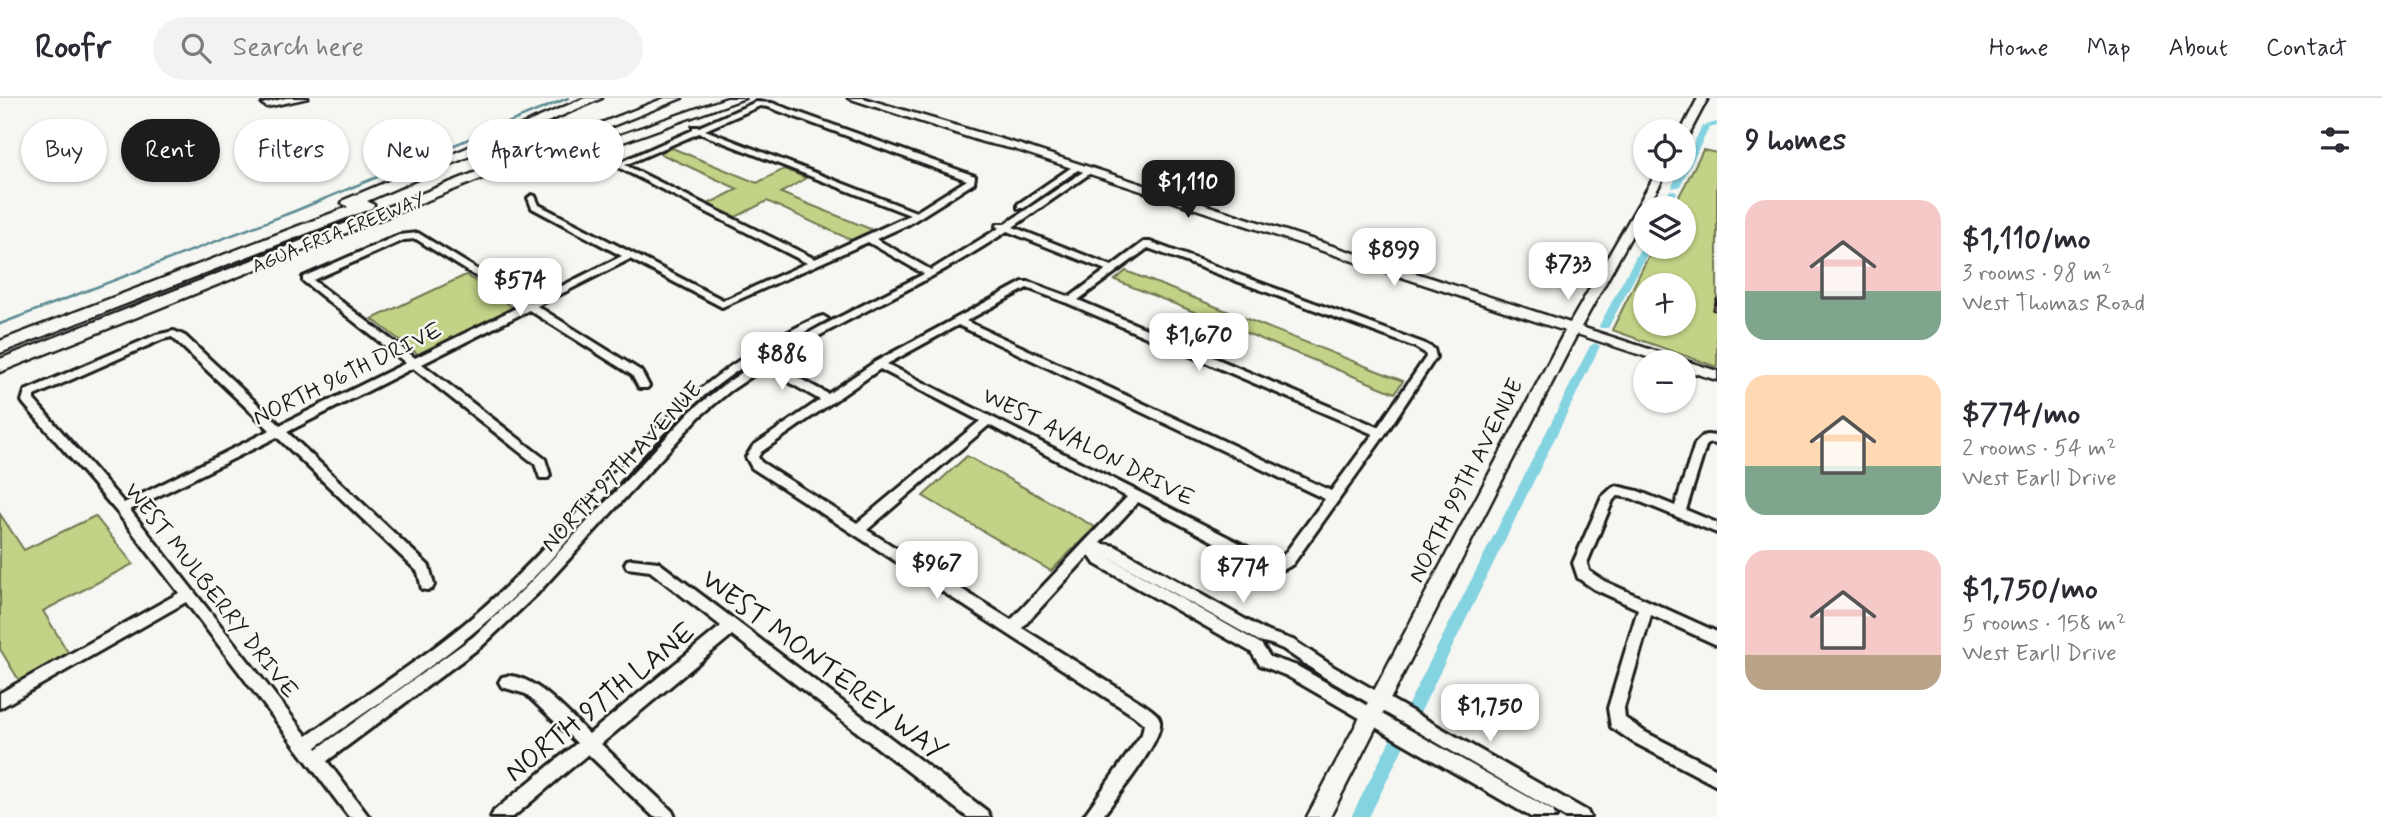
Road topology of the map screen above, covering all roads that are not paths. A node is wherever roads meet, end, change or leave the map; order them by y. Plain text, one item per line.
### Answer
1 (303, 98) edge
2 (596, 98) edge
3 (643, 98) edge
4 (676, 98) edge
5 (739, 98) edge
6 (853, 98) edge
7 (883, 98) edge
8 (1703, 98) edge
9 (267, 104) dead end
10 (1692, 119) edge
11 (696, 130) junction
12 (1017, 147) junction
13 (1084, 169) junction
14 (1656, 182) edge
15 (532, 198) dead end
16 (917, 215) junction
17 (1001, 225) junction
18 (412, 234) joint
19 (869, 239) junction
20 (629, 256) junction
21 (815, 263) junction
22 (1112, 269) junction
23 (926, 272) junction
24 (1072, 301) junction
25 (530, 306) junction
26 (102, 316) junction
27 (957, 321) junction
28 (1573, 328) junction
29 (0, 347) edge
30 (1639, 350) edge
31 (757, 359) junction
32 (412, 364) junction
33 (879, 364) junction
34 (0, 366) edge
35 (1696, 369) edge
36 (1717, 376) edge
37 (643, 386) dead end
38 (827, 399) junction
39 (988, 420) junction
40 (278, 430) junction
41 (1380, 433) junction
42 (1712, 439) edge
43 (544, 475) dead end
44 (1136, 496) junction
45 (1333, 497) junction
46 (122, 509) junction
47 (1679, 513) junction
48 (1717, 528) edge
49 (858, 530) junction
50 (1090, 546) junction
51 (632, 564) dead end
52 (427, 585) dead end
53 (188, 594) junction
54 (1646, 607) junction
55 (732, 626) junction
56 (1012, 629) junction
57 (1717, 639) edge
58 (1260, 643) junction
59 (507, 682) dead end
60 (0, 701) edge
61 (1376, 710) junction
62 (1618, 722) joint
63 (589, 744) junction
64 (305, 746) junction
65 (315, 760) junction
66 (1717, 778) edge
67 (360, 817) edge
68 (500, 817) edge
69 (666, 817) edge
70 (981, 817) edge
71 (1091, 817) edge
72 (1318, 817) edge
73 (1547, 817) edge
74 (1581, 817) edge

1 - 9 main road
2 - 26 highway
3 - 26 highway, AGUA FRIA FREEWAY
4 - 26 highway, AGUA FRIA FREEWAY
5 - 26 highway
6 - 12 main road
7 - 12 main road
8 - 10 main road
11 - 16 street
11 - 16 street
11 - 21 street
12 - 13 main road
13 - 17 street, NORTH 97TH AVENUE
13 - 28 main road
14 - 28 main road, NORTH 99TH AVENUE
15 - 20 street
16 - 19 street
17 - 22 street
17 - 23 street, NORTH 97TH AVENUE
18 - 25 street
18 - 32 street
19 - 21 street
19 - 23 street
20 - 21 street
20 - 25 street, NORTH 96TH DRIVE
22 - 24 street
22 - 41 street
23 - 31 street, NORTH 97TH AVENUE
24 - 27 street
24 - 41 street
25 - 32 street, NORTH 96TH DRIVE
25 - 37 street
26 - 29 highway, AGUA FRIA FREEWAY
26 - 34 highway, AGUA FRIA FREEWAY
27 - 33 street
27 - 45 street
28 - 30 main road
28 - 61 main road, NORTH 99TH AVENUE
31 - 38 street
31 - 64 street, NORTH 97TH AVENUE
31 - 65 street, NORTH 97TH AVENUE
32 - 40 street, NORTH 96TH DRIVE
32 - 43 street
33 - 38 street
33 - 39 street, WEST AVALON DRIVE
35 - 36 main road
38 - 49 street
39 - 44 street, WEST AVALON DRIVE
39 - 49 street
40 - 46 street, NORTH 96TH DRIVE
40 - 46 street, WEST MULBERRY DRIVE
40 - 52 street
41 - 45 street
42 - 47 street
44 - 45 street, WEST AVALON DRIVE
44 - 50 street
46 - 53 street, WEST MULBERRY DRIVE
47 - 48 street
47 - 54 street
49 - 56 street
50 - 56 street
50 - 58 street
51 - 55 street, WEST MONTEREY WAY
53 - 60 street
53 - 64 street, WEST MULBERRY DRIVE
54 - 57 street
54 - 62 street
55 - 63 street, NORTH 97TH LANE
55 - 70 street, WEST MONTEREY WAY
56 - 71 street
58 - 61 street
58 - 61 street
59 - 63 street
61 - 72 main road, NORTH 99TH AVENUE
61 - 73 street
61 - 74 street
62 - 66 street
63 - 68 street, NORTH 97TH LANE
63 - 69 street
64 - 65 street, WEST MULBERRY DRIVE
65 - 67 street, WEST MULBERRY DRIVE

